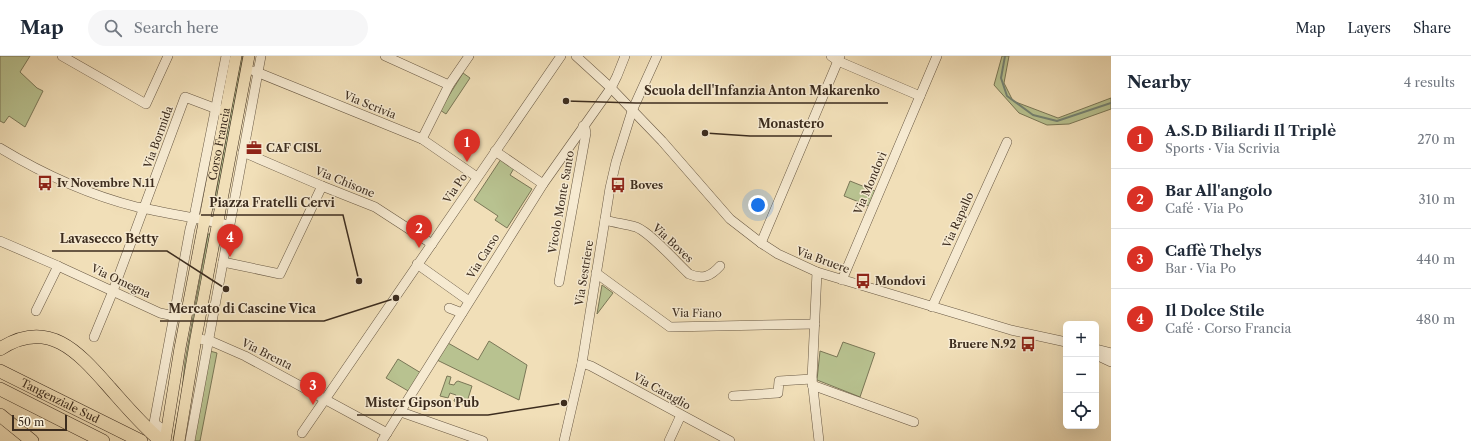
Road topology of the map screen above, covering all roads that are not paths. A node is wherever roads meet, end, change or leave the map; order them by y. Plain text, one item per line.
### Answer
1 (62, 56) edge
2 (168, 56) edge
3 (226, 56) edge
4 (236, 56) edge
5 (249, 56) edge
6 (261, 56) edge
7 (385, 56) edge
8 (469, 56) edge
9 (561, 56) edge
10 (576, 56) edge
11 (625, 56) edge
12 (657, 56) edge
13 (937, 56) edge
14 (837, 58) edge
15 (247, 67) junction
16 (258, 72) junction
17 (449, 86) junction
18 (610, 88) junction
19 (920, 96) junction
20 (221, 111) junction
21 (632, 111) junction
22 (583, 126) junction
23 (422, 139) junction
24 (1007, 142) dead end
25 (232, 147) junction
26 (0, 148) edge
27 (243, 151) junction
28 (495, 151) junction
29 (477, 177) junction
30 (543, 184) junction
31 (322, 186) junction
32 (144, 208) junction
33 (199, 219) junction
34 (605, 220) junction
35 (218, 222) junction
36 (230, 225) junction
37 (0, 241) edge
38 (761, 243) junction
39 (432, 244) junction
40 (222, 262) junction
41 (417, 264) junction
42 (58, 266) junction
43 (720, 266) dead end
44 (817, 272) junction
45 (596, 273) junction
46 (842, 280) junction
47 (559, 282) dead end
48 (113, 291) junction
49 (469, 301) junction
50 (932, 307) junction
51 (449, 308) dead end
52 (36, 311) dead end
53 (462, 313) junction
54 (174, 316) junction
55 (186, 318) junction
56 (815, 324) junction
57 (94, 337) dead end
58 (196, 338) junction
59 (209, 341) junction
60 (1063, 341) edge
61 (0, 349) edge
62 (1099, 350) edge
63 (1111, 353) edge
64 (1099, 356) edge
65 (1111, 362) edge
66 (582, 363) junction
67 (0, 372) edge
68 (164, 372) junction
69 (177, 374) junction
70 (812, 382) junction
71 (0, 389) edge
72 (733, 396) dead end
73 (325, 398) junction
74 (401, 412) junction
75 (0, 415) edge
76 (682, 415) junction
77 (914, 422) dead end
78 (302, 433) dead end
79 (387, 433) junction
80 (164, 438) edge
81 (139, 440) edge
82 (32, 441) edge
83 (103, 441) edge
84 (182, 441) edge
85 (382, 441) edge
86 (483, 441) edge
87 (564, 441) edge
88 (669, 441) edge
89 (730, 441) edge
90 (819, 441) edge

1 - 2 street
3 - 20 street, Corso Francia
4 - 20 main road, Corso Francia
5 - 15 main road, Corso Francia
6 - 16 street, Corso Francia
7 - 17 street
8 - 17 street
9 - 28 street, Via Po
10 - 18 street, Via Bruere
11 - 18 street, Via Carso
12 - 21 street, Via Sestriere
13 - 19 street, Via Mondovì
14 - 19 street
14 - 38 street
15 - 16 street, Via Scrivia
15 - 25 main road, Corso Francia
16 - 23 street, Via Scrivia
16 - 27 street, Corso Francia
17 - 23 street
18 - 21 street, Via Bruere
18 - 22 street, Via Carso
19 - 46 street, Via Mondovì
20 - 32 street, Via Bormida
20 - 33 main road, Corso Francia
21 - 34 street, Via Sestriere
21 - 38 street, Via Bruere
22 - 30 street, Via Carso
22 - 47 street, Vicolo Monte Santo
23 - 29 street, Via Scrivia
24 - 50 street, Via Rapallo
25 - 27 street, Corso Francia
25 - 35 main road, Corso Francia
26 - 32 street
27 - 31 street, Via Chisone
27 - 36 street, Corso Francia
28 - 29 street, Via Po
28 - 30 street
29 - 39 street, Via Po
30 - 49 street, Via Carso
31 - 39 street, Via Chisone
31 - 40 street
32 - 33 street
32 - 48 street, Via Bormida
33 - 35 street
33 - 54 street, Corso Francia
33 - 55 main road, Corso Francia
34 - 43 street, Via Boves
34 - 45 street, Via Sestriere
35 - 36 street
35 - 58 main road, Corso Francia
36 - 40 street, Corso Francia
37 - 42 street, Via Omegna
38 - 44 street, Via Bruere
39 - 41 street, Via Po
40 - 59 street, Corso Francia
41 - 49 street
41 - 73 street, Via Po
42 - 48 street, Via Omegna
42 - 52 street
44 - 46 street, Via Bruere
44 - 56 street
45 - 56 street, Via Fiano
45 - 66 street, Via Sestriere
46 - 50 street, Via Bruere
48 - 54 street, Via Omegna
48 - 57 street, Via Bormida
49 - 53 street, Via Carso
50 - 60 street, Via Bruere
51 - 53 street
53 - 74 street, Via Carso
54 - 55 street, Via Omegna
54 - 68 street, Corso Francia
55 - 69 main road, Corso Francia
56 - 70 street
58 - 59 street, Via Brenta
58 - 84 main road, Corso Francia
59 - 73 street, Via Brenta
59 - 84 street, Corso Francia
61 - 80 highway
62 - 63 street
64 - 65 street
66 - 76 street, Via Caraglio
66 - 87 street, Via Sestriere
67 - 81 highway, Tangenziale Sud
68 - 69 street
68 - 80 street, Corso Francia
69 - 80 main road, Corso Francia
70 - 72 street
70 - 77 street
70 - 90 street
71 - 83 highway, Tangenziale Sud
73 - 78 street, Via Po
73 - 79 street, Via Brenta
74 - 79 street, Via Carso
74 - 86 street
75 - 82 highway
76 - 88 street
76 - 89 street, Via Caraglio
79 - 85 street, Via Carso

